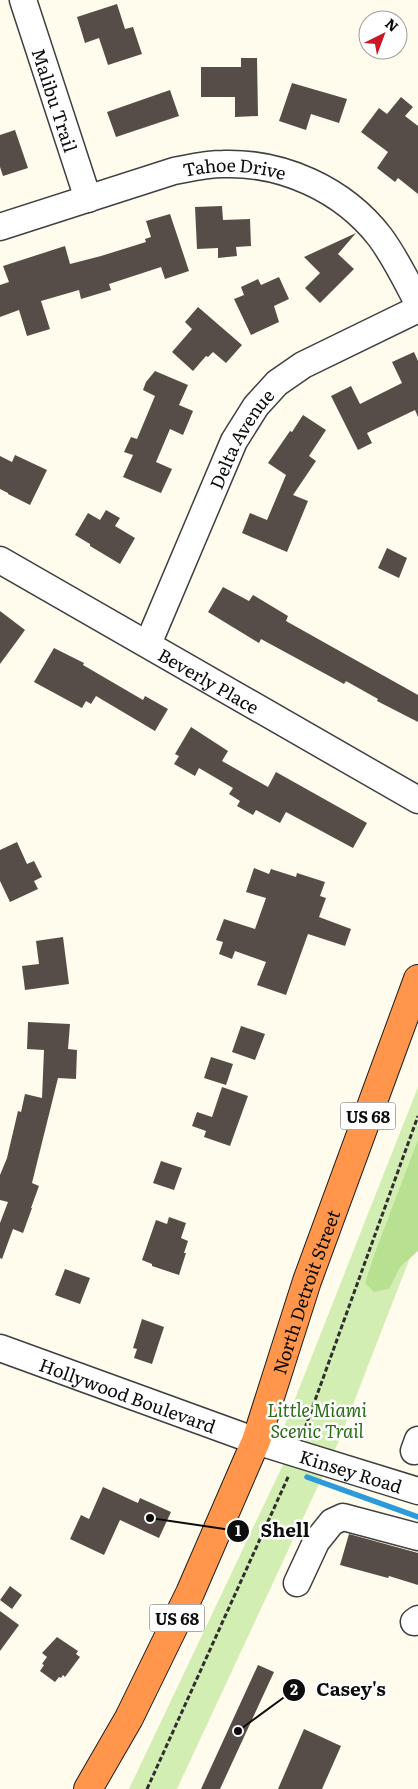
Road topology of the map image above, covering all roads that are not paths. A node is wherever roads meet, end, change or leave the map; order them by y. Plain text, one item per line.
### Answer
1 (23, 0) edge
2 (88, 199) junction
3 (0, 227) edge
4 (418, 303) edge
5 (418, 309) edge
6 (0, 560) edge
7 (148, 644) junction
8 (418, 800) edge
9 (418, 978) edge
10 (0, 1348) edge
11 (256, 1441) junction
12 (418, 1491) edge
13 (418, 1537) edge
14 (297, 1583) dead end
15 (88, 1789) edge

1 - 2 street, Malibu Trail
2 - 3 street, Tahoe Drive
2 - 4 street, Tahoe Drive
5 - 7 street, Delta Avenue
6 - 7 street, Beverly Place
7 - 8 street, Beverly Place
9 - 11 highway, North Detroit Street / US 68
10 - 11 street, Hollywood Boulevard
11 - 12 street, Kinsey Road
11 - 15 highway, North Detroit Street / US 68
13 - 14 street

